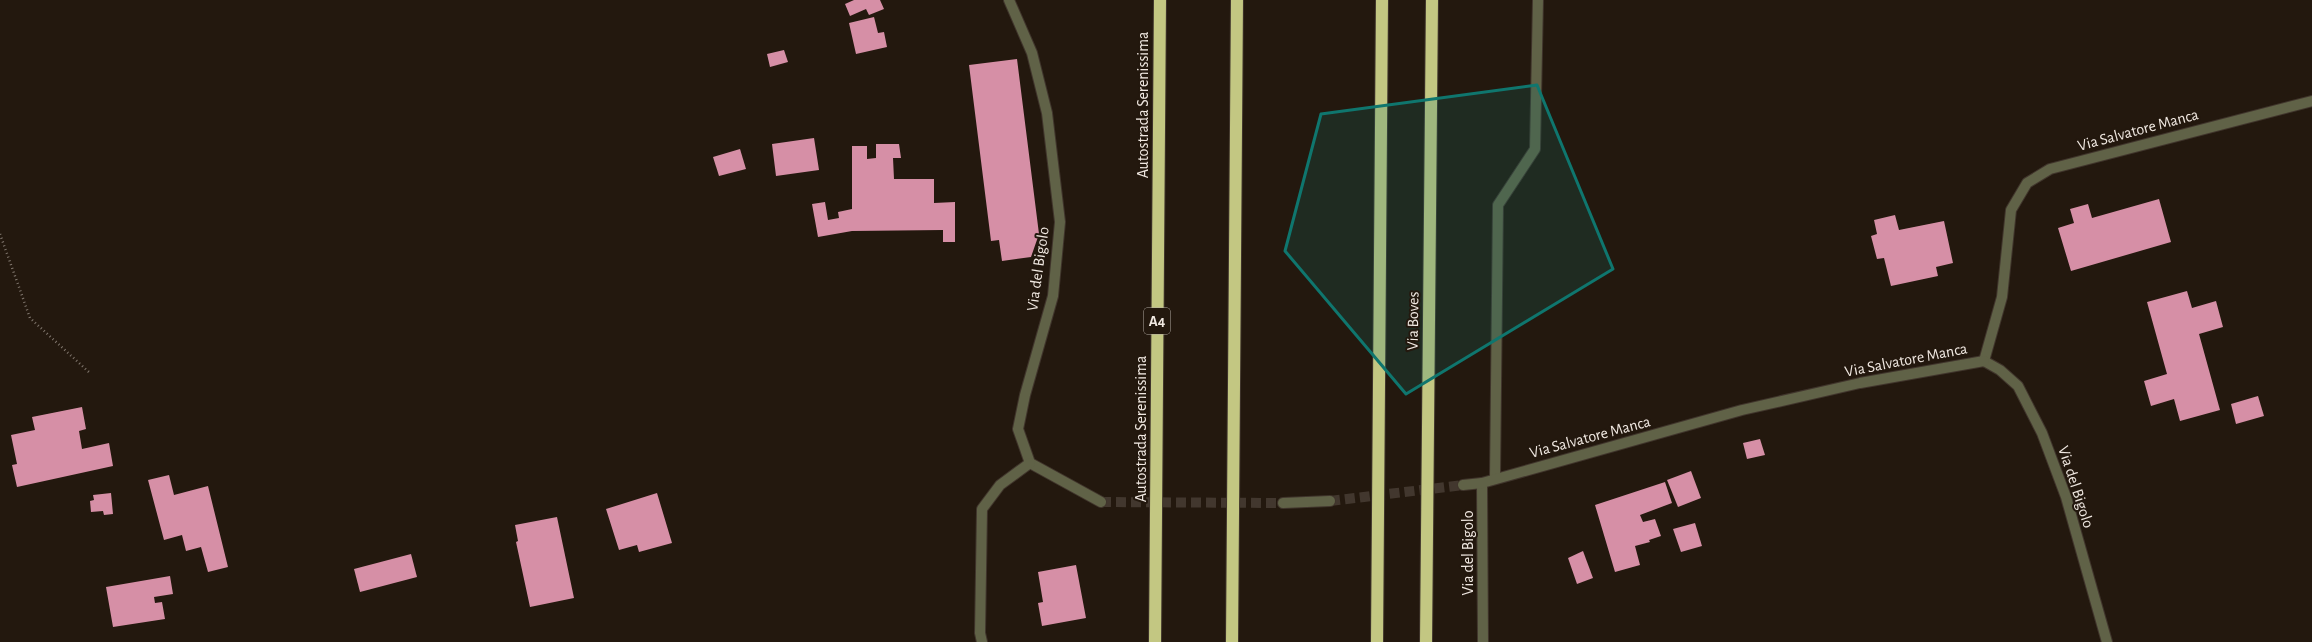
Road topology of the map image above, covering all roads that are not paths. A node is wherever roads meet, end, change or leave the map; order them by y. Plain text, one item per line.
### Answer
1 (1009, 0) edge
2 (1160, 0) edge
3 (1237, 0) edge
4 (1382, 0) edge
5 (1432, 0) edge
6 (1538, 0) edge
7 (2312, 101) edge
8 (1984, 361) junction
9 (1030, 463) junction
10 (1496, 478) junction
11 (1482, 483) junction
12 (1463, 485) tunnel mouth
13 (1330, 501) tunnel mouth
14 (1101, 502) tunnel mouth
15 (1283, 503) tunnel mouth
16 (982, 642) edge
17 (1155, 642) edge
18 (1232, 642) edge
19 (1378, 642) edge
20 (1426, 642) edge
21 (1483, 642) edge
22 (2107, 642) edge

1 - 9 street, Via del Bigolo
2 - 17 highway, Autostrada Serenissima / A4
3 - 18 highway
4 - 19 highway, Via Boves
5 - 20 highway, Via Boves
6 - 10 street
7 - 8 street, Via Salvatore Manca
8 - 10 street, Via Salvatore Manca
8 - 22 street, Via del Bigolo
9 - 14 street
9 - 16 street
10 - 11 street, Via Salvatore Manca
11 - 12 street
11 - 21 street, Via del Bigolo
13 - 15 street

